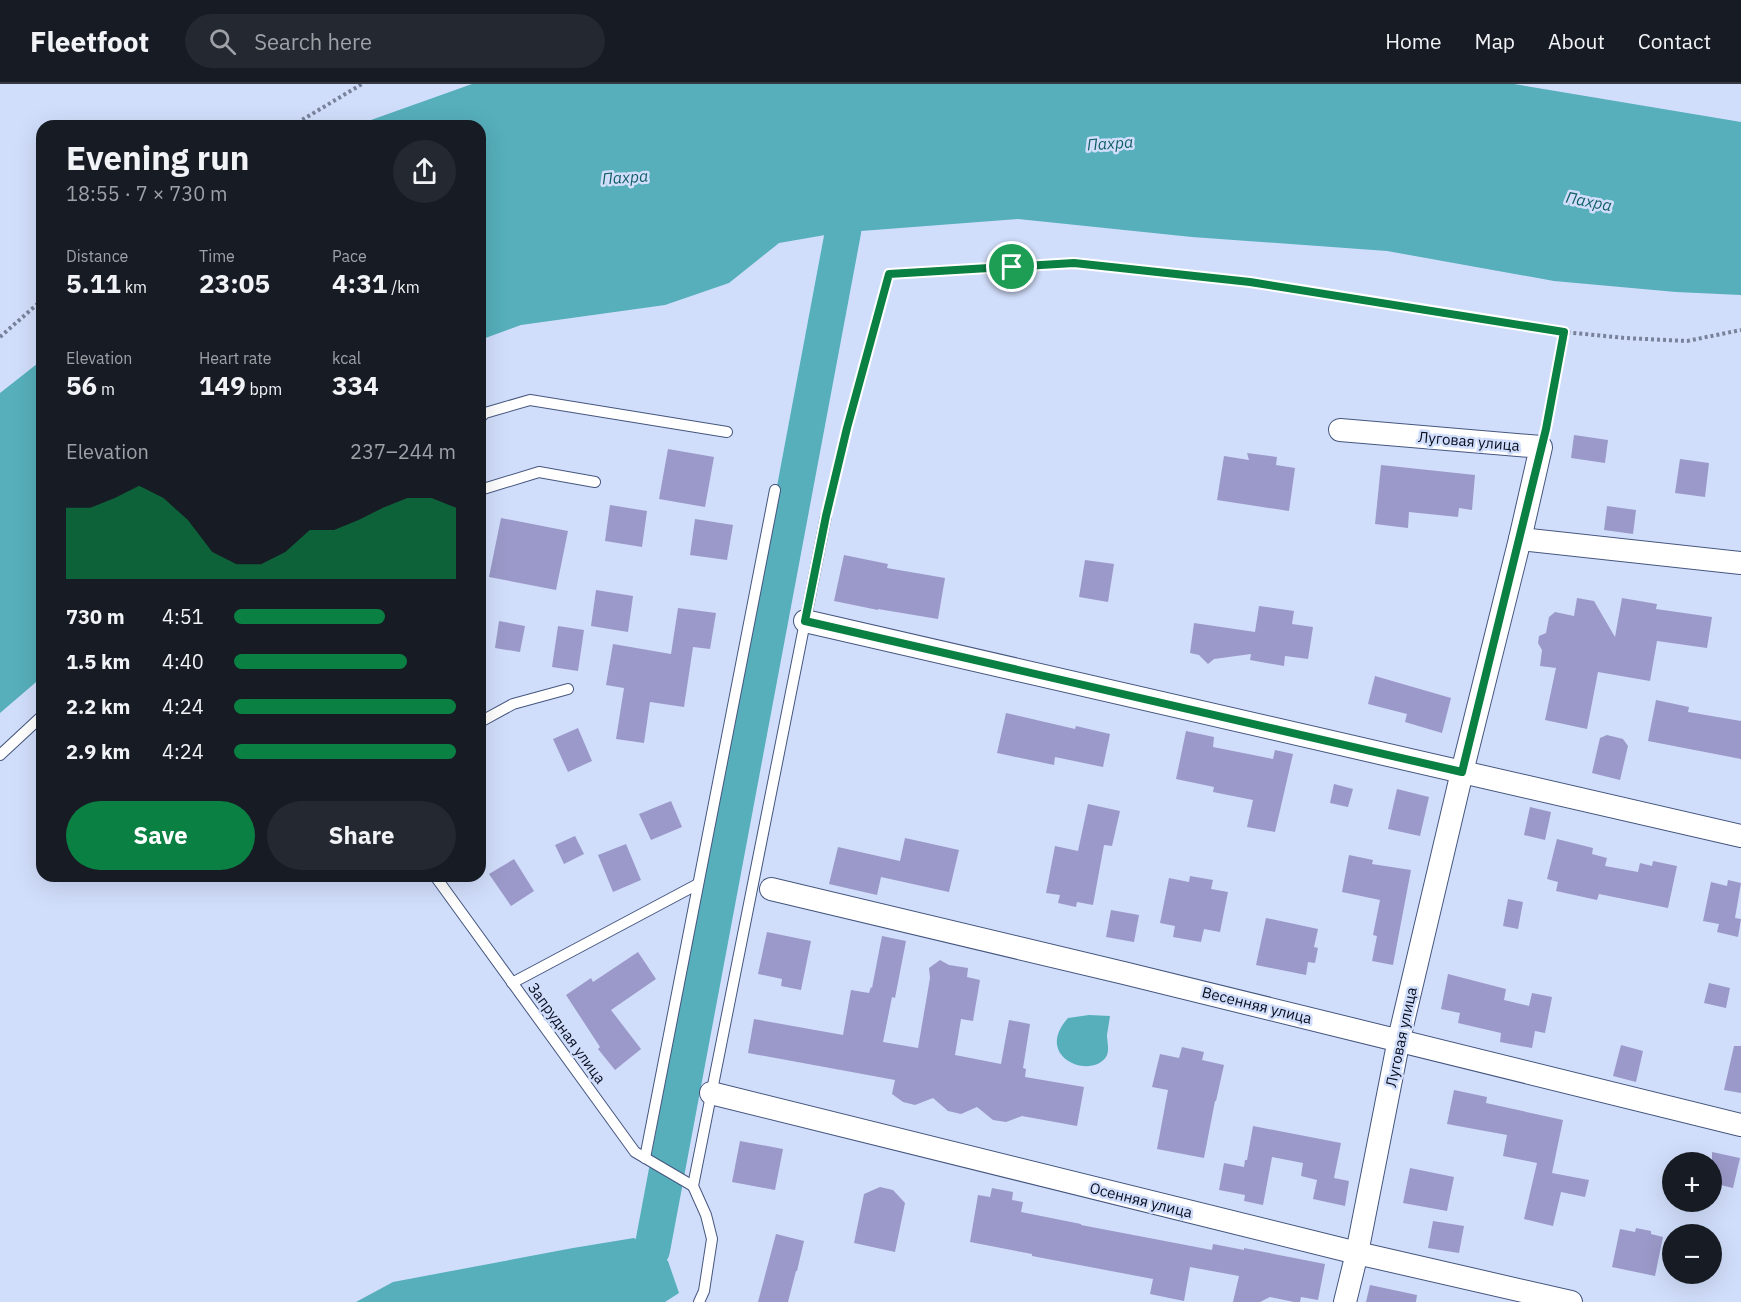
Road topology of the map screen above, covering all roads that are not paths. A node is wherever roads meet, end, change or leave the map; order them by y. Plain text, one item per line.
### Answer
1 (486, 413) edge
2 (1340, 430) dead end
3 (727, 432) dead end
4 (595, 482) dead end
5 (486, 487) edge
6 (775, 490) dead end
7 (826, 516) road end
8 (1520, 539) junction
9 (1741, 562) edge
10 (805, 621) junction
11 (568, 689) dead end
12 (486, 719) edge
13 (36, 722) edge
14 (0, 755) edge
15 (1462, 772) junction
16 (1741, 836) edge
17 (439, 882) edge
18 (698, 884) junction
19 (771, 889) dead end
20 (512, 983) junction
21 (1399, 1039) junction
22 (711, 1094) junction
23 (1741, 1125) edge
24 (645, 1158) junction
25 (693, 1186) junction
26 (1357, 1253) junction
27 (699, 1302) edge
28 (1345, 1302) edge
29 (1571, 1302) edge

1 - 3 lane
2 - 8 street, Луговая улица
4 - 5 lane
6 - 18 lane
7 - 10 lane
8 - 9 street
8 - 15 street, Луговая улица
10 - 15 street
10 - 22 lane
11 - 12 lane
13 - 14 lane
15 - 16 street
15 - 21 street, Луговая улица
17 - 20 lane, Запрудная улица
18 - 20 lane
18 - 24 lane
19 - 21 street, Весенняя улица
20 - 24 lane, Запрудная улица
21 - 23 street, Весенняя улица
21 - 26 street, Луговая улица
22 - 25 lane
22 - 26 street, Осенняя улица
24 - 25 lane, Запрудная улица
25 - 27 lane
26 - 28 street, Луговая улица
26 - 29 street, Осенняя улица

